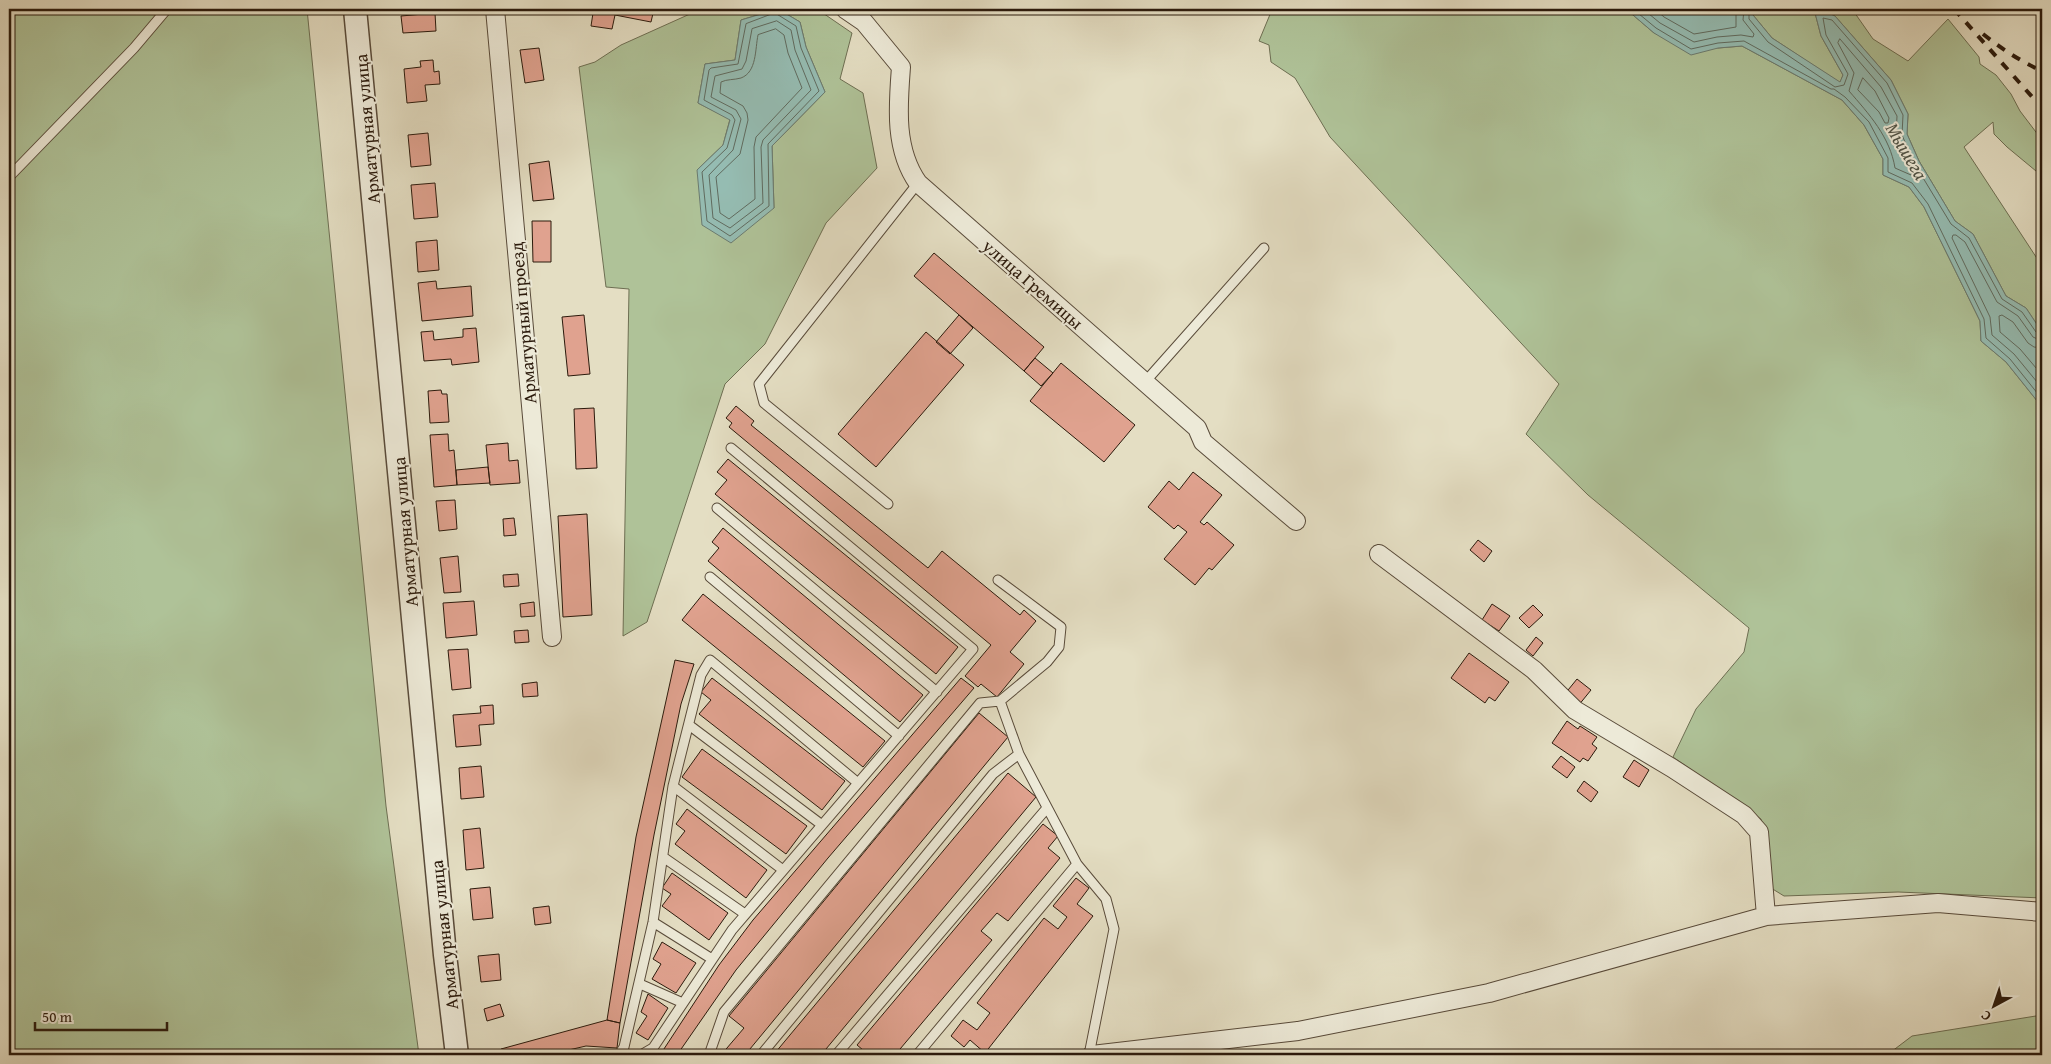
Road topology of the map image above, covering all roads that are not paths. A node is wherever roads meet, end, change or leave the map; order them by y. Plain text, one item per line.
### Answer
1 (167, 9) edge
2 (356, 9) edge
3 (496, 9) edge
4 (845, 9) edge
5 (9, 176) edge
6 (918, 183) junction
7 (1264, 248) dead end
8 (1145, 382) junction
9 (731, 448) dead end
10 (888, 504) dead end
11 (717, 508) dead end
12 (1296, 521) dead end
13 (1379, 554) dead end
14 (710, 577) dead end
15 (998, 580) dead end
16 (552, 637) dead end
17 (937, 692) junction
18 (1000, 701) junction
19 (689, 725) junction
20 (899, 736) junction
21 (1019, 754) junction
22 (858, 783) junction
23 (673, 786) junction
24 (1047, 808) junction
25 (822, 825) junction
26 (663, 856) junction
27 (1077, 864) junction
28 (783, 870) junction
29 (2042, 912) edge
30 (745, 914) junction
31 (1766, 916) junction
32 (653, 922) junction
33 (712, 959) junction
34 (640, 984) junction
35 (683, 1003) junction
36 (456, 1055) edge
37 (619, 1055) edge
38 (641, 1055) edge
39 (709, 1055) edge
40 (761, 1055) edge
41 (836, 1055) edge
42 (917, 1055) edge
43 (1090, 1055) edge

1 - 5 lane
2 - 36 street, Арматурная улица
3 - 16 street, Арматурный проезд
4 - 6 street, улица Гремицы
6 - 8 street, улица Гремицы
6 - 10 lane
7 - 8 lane
8 - 12 street, улица Гремицы
9 - 17 lane
11 - 17 lane
13 - 31 street
14 - 20 lane
15 - 18 lane
17 - 20 lane
18 - 21 lane
18 - 39 lane
19 - 22 lane
19 - 23 lane
19 - 25 lane
20 - 22 lane
21 - 24 lane
21 - 40 lane
22 - 25 lane
23 - 26 lane
23 - 28 lane
24 - 27 lane
24 - 41 lane
25 - 28 lane
26 - 30 lane
26 - 32 lane
27 - 42 lane
27 - 43 lane
28 - 30 lane
29 - 31 street
30 - 33 lane
31 - 43 street
32 - 33 lane
32 - 34 lane
33 - 35 lane
34 - 35 lane
34 - 37 lane
35 - 38 lane

